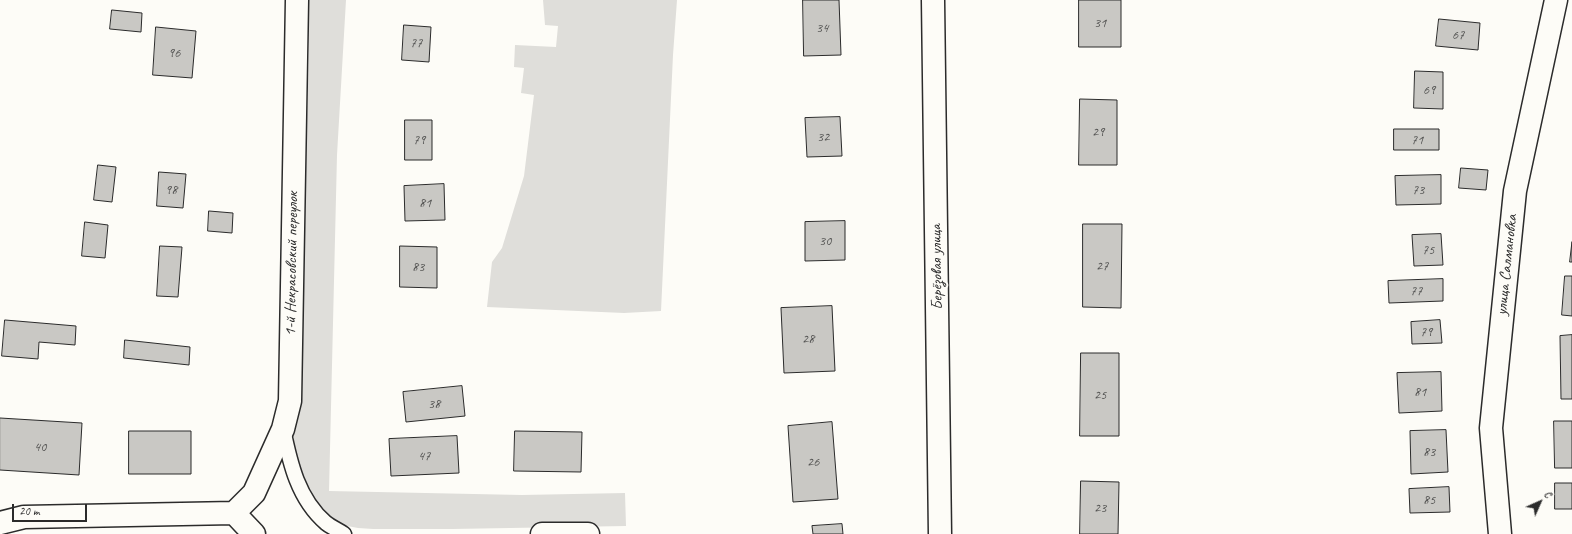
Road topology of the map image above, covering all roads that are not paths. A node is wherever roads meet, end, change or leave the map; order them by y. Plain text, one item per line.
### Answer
1 (297, 0) edge
2 (933, 0) edge
3 (1556, 0) edge
4 (283, 429) junction
5 (234, 513) junction
6 (0, 523) edge
7 (254, 534) edge
8 (344, 534) edge
9 (542, 534) edge
10 (588, 534) edge
11 (940, 534) edge
12 (1500, 534) edge

1 - 4 street, 1-й Некрасовский переулок
2 - 11 street, Берёзовая улица
3 - 12 street, улица Салмановка
4 - 5 street, 1-й Некрасовский переулок
4 - 8 lane
5 - 6 street
5 - 7 street
9 - 10 street

